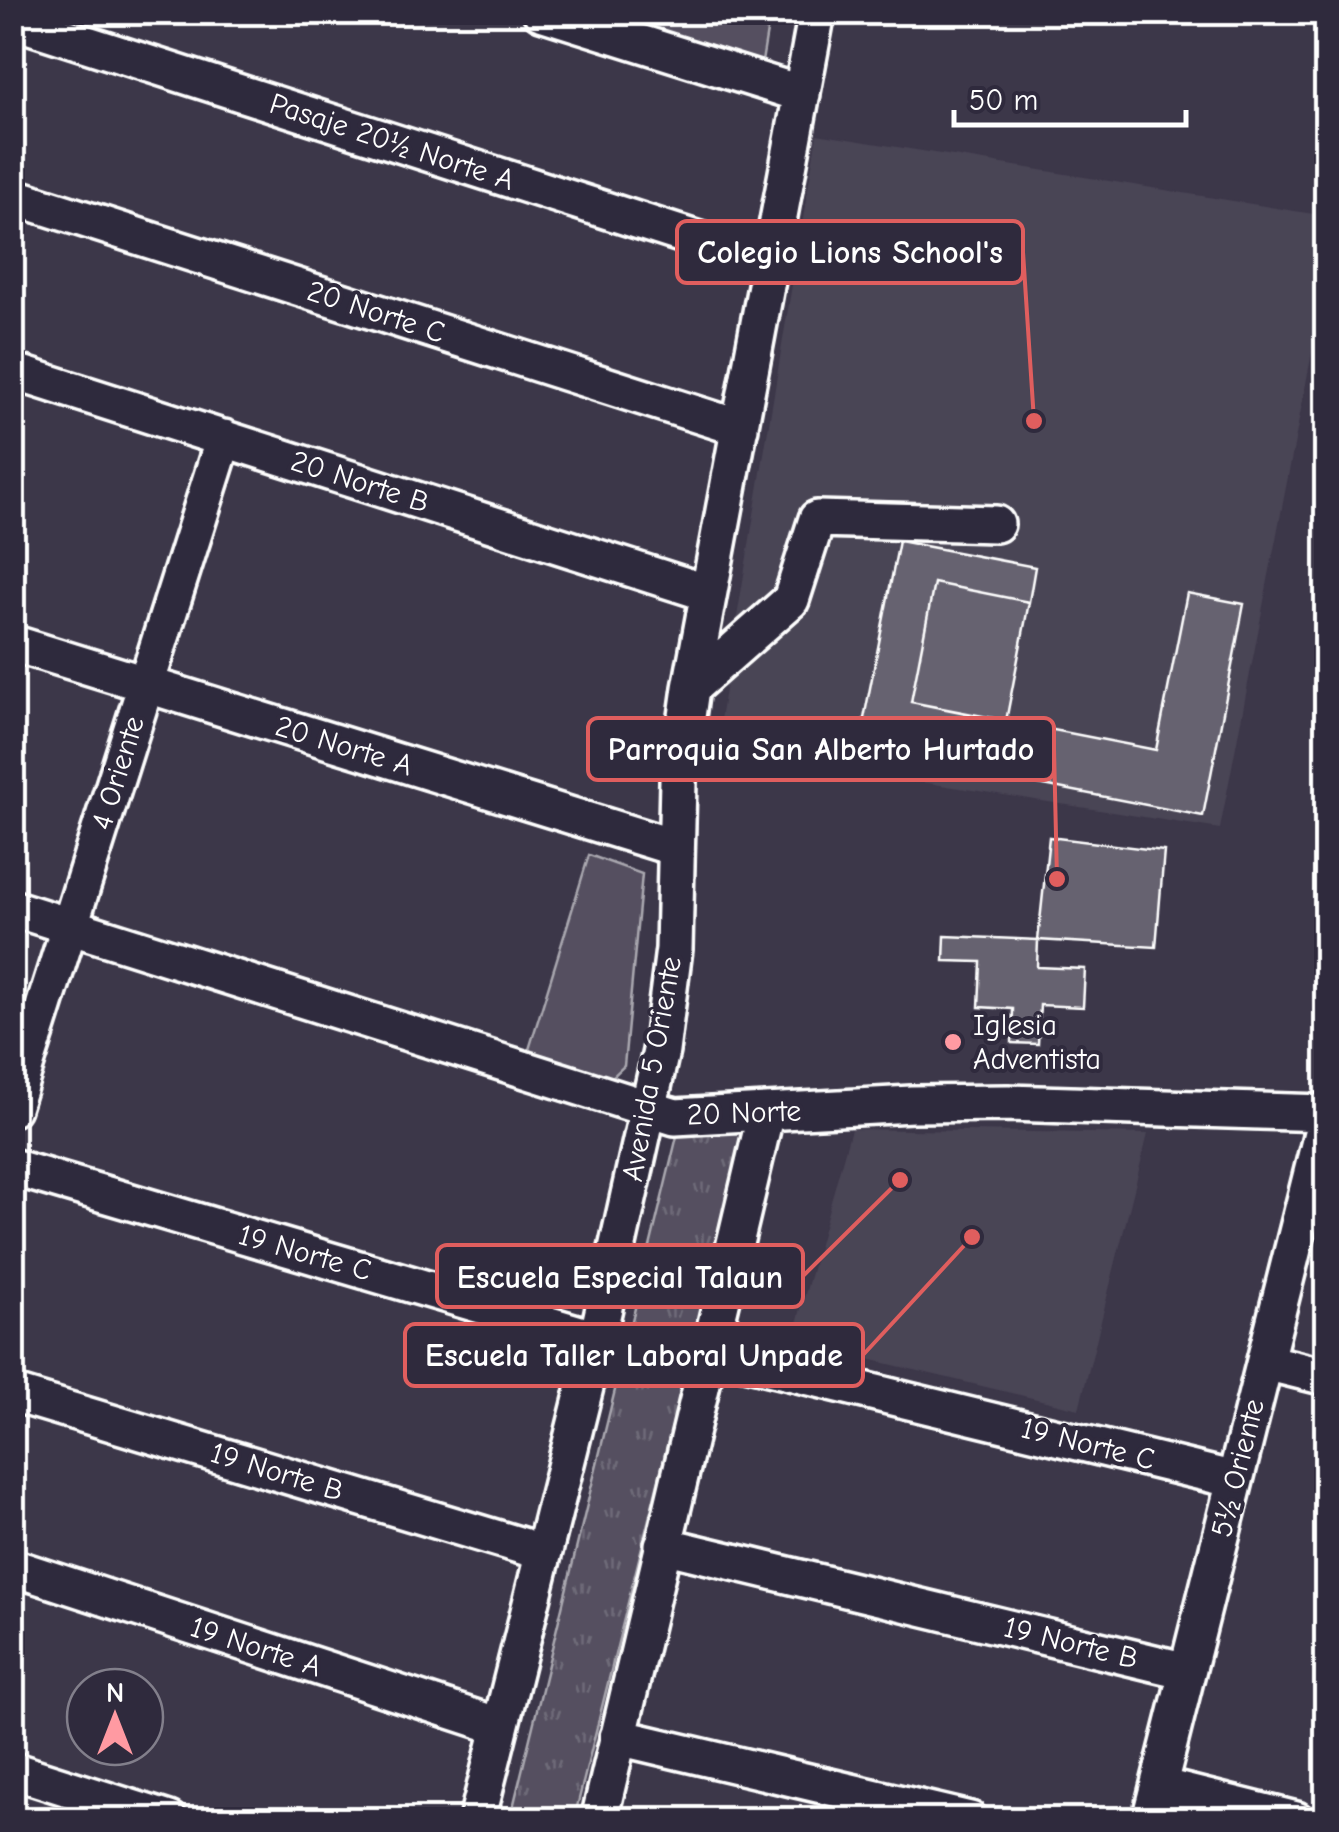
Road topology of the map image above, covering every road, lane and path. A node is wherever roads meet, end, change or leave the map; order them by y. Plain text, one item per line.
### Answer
1 (541, 12) edge
2 (818, 12) edge
3 (12, 20) edge
4 (802, 94) junction
5 (12, 196) edge
6 (771, 263) junction
7 (12, 371) edge
8 (740, 428) junction
9 (224, 438) junction
10 (996, 524) dead end
11 (708, 593) junction
12 (12, 643) edge
13 (145, 685) junction
14 (691, 688) junction
15 (676, 848) junction
16 (12, 908) edge
17 (70, 926) junction
18 (12, 1108) edge
19 (649, 1109) junction
20 (766, 1112) junction
21 (1326, 1115) edge
22 (12, 1167) edge
23 (596, 1338) junction
24 (707, 1352) junction
25 (1265, 1362) junction
26 (1326, 1377) edge
27 (12, 1393) edge
28 (1235, 1480) junction
29 (664, 1545) junction
30 (542, 1552) junction
31 (12, 1567) edge
32 (1187, 1671) junction
33 (499, 1726) junction
34 (618, 1737) junction
35 (12, 1770) edge
36 (1154, 1802) edge
37 (169, 1820) edge
38 (477, 1820) edge
39 (598, 1820) edge
40 (970, 1820) edge
41 (1296, 1820) edge

1 - 4 street
2 - 4 street, Avenida 5 Oriente
3 - 6 street, Pasaje 20½ Norte A
4 - 6 street, Avenida 5 Oriente
5 - 8 street, 20 Norte C
6 - 8 street, Avenida 5 Oriente
7 - 9 street, 20 Norte B
8 - 11 street, Avenida 5 Oriente
9 - 11 street, 20 Norte B
9 - 13 street, 4 Oriente
10 - 14 street
11 - 14 street, Avenida 5 Oriente
12 - 13 street, 20 Norte A
13 - 15 street, 20 Norte A
13 - 17 street, 4 Oriente
14 - 15 street, Avenida 5 Oriente
15 - 19 street, Avenida 5 Oriente
16 - 17 street, 20 Norte
17 - 18 street, 4 Oriente
17 - 19 street, 20 Norte
19 - 20 street, 20 Norte
19 - 23 street, Avenida 5 Oriente
20 - 21 street, 20 Norte
20 - 24 street
21 - 25 street, 5½ Oriente
22 - 23 street, 19 Norte C
23 - 30 street, Avenida 5 Oriente
24 - 28 street, 19 Norte C
24 - 29 street
25 - 26 street
25 - 28 street, 5½ Oriente
27 - 30 street, 19 Norte B
28 - 32 street, 5½ Oriente
29 - 32 street, 19 Norte B
29 - 34 street
30 - 33 street, Avenida 5 Oriente
31 - 33 street, 19 Norte A
32 - 36 street, 5½ Oriente
33 - 38 street, Avenida 5 Oriente
34 - 39 street
34 - 40 street
35 - 37 street
36 - 41 street

